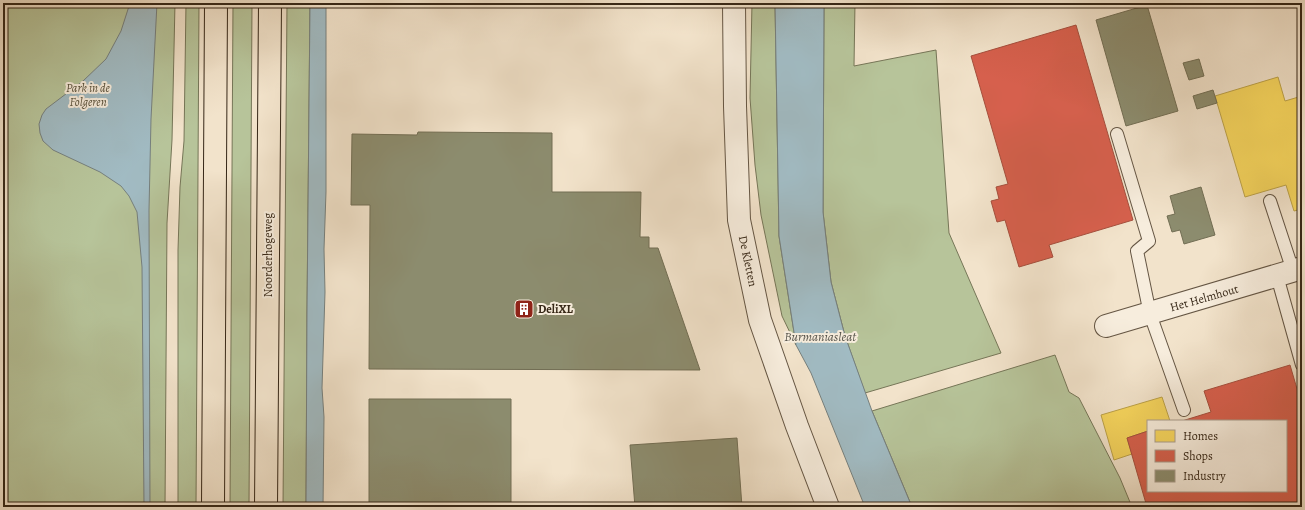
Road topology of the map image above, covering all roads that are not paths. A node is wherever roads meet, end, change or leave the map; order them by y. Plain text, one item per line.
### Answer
1 (216, 3) edge
2 (270, 3) edge
3 (734, 3) edge
4 (1117, 134) dead end
5 (1270, 201) dead end
6 (1291, 272) edge
7 (1150, 314) junction
8 (1106, 326) dead end
9 (1302, 365) edge
10 (1184, 410) dead end
11 (213, 507) edge
12 (266, 507) edge
13 (828, 507) edge

1 - 11 main road
2 - 12 main road, Noorderhogeweg
3 - 13 street, De Kletten
4 - 7 lane
5 - 6 lane
6 - 7 street, Het Helmhout
6 - 9 lane
7 - 8 street, Het Helmhout
7 - 10 lane

